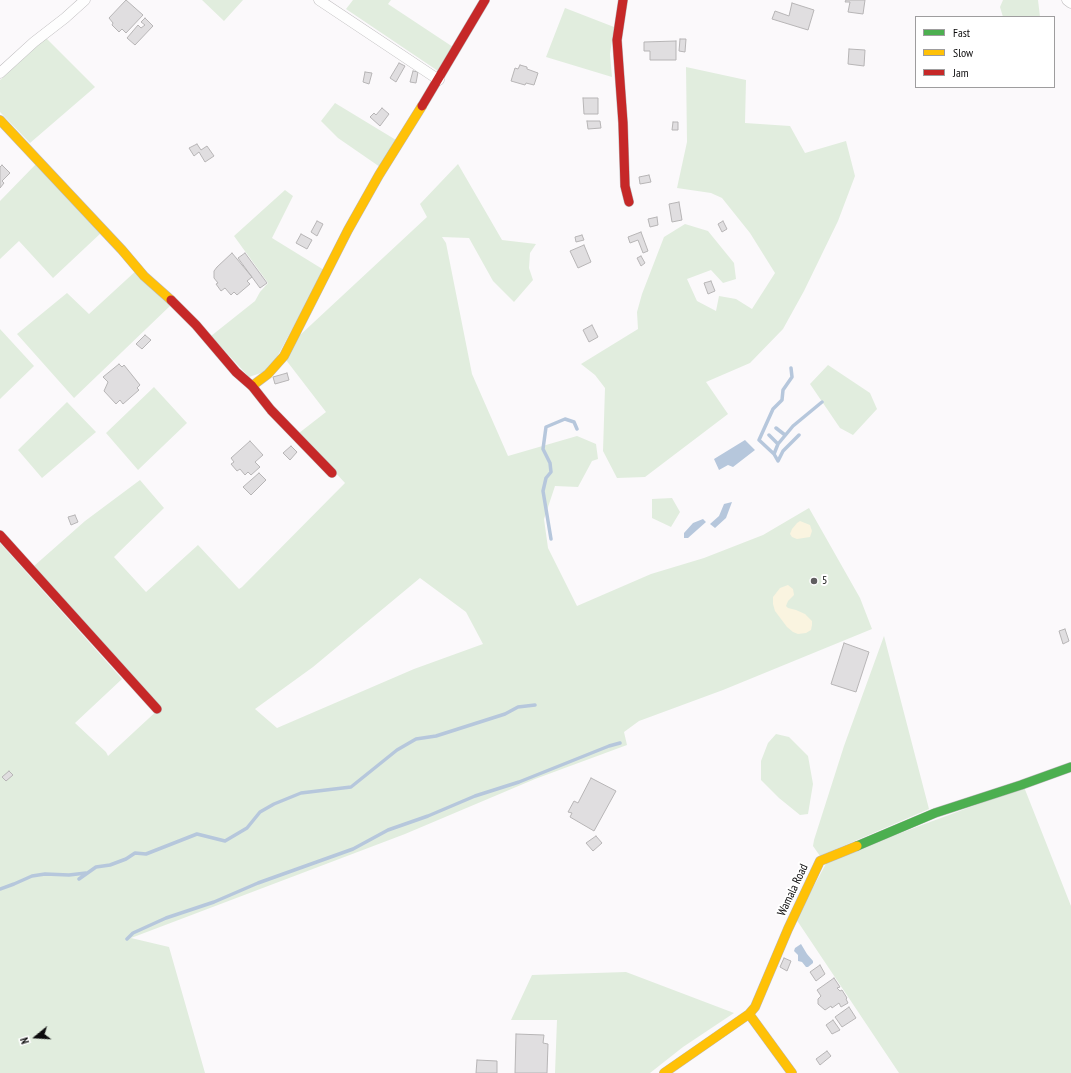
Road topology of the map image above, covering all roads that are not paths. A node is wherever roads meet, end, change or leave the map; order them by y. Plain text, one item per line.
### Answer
1 (85, 0) edge
2 (319, 0) edge
3 (485, 0) edge
4 (623, 0) edge
5 (1067, 0) edge
6 (1071, 3) edge
7 (0, 73) edge
8 (440, 80) junction
9 (0, 120) edge
10 (629, 202) dead end
11 (252, 386) junction
12 (332, 473) dead end
13 (0, 535) edge
14 (157, 709) dead end
15 (1071, 767) edge
16 (749, 1014) junction
17 (664, 1073) edge
18 (792, 1073) edge

1 - 7 street
2 - 8 street
3 - 8 street
4 - 10 street
5 - 6 street
8 - 11 street
9 - 11 street
11 - 12 street
13 - 14 street
15 - 16 street, Wamala Road
16 - 17 street, Wamala Road
16 - 18 street

